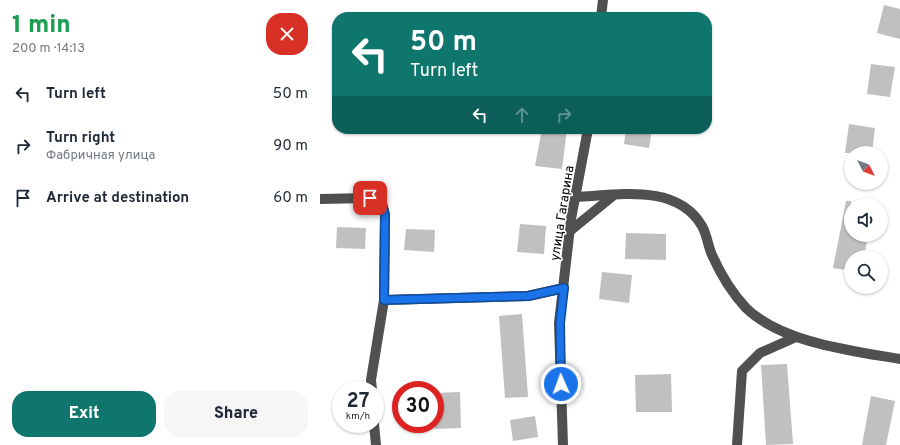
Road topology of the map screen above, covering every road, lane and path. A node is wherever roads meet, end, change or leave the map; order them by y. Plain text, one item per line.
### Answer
1 (603, 0) edge
2 (602, 12) edge
3 (587, 134) edge
4 (614, 195) junction
5 (576, 197) junction
6 (320, 199) edge
7 (570, 231) junction
8 (564, 288) junction
9 (384, 300) junction
10 (796, 337) junction
11 (900, 359) edge
12 (371, 381) edge
13 (375, 433) edge
14 (376, 445) edge
15 (563, 445) edge
16 (737, 445) edge

1 - 2 street
3 - 5 street, улица Гагарина
4 - 5 street
4 - 7 street
4 - 10 street
5 - 7 street, улица Гагарина
6 - 9 street
7 - 8 street, улица Гагарина
8 - 9 street
8 - 15 street, улица Гагарина
9 - 12 street
10 - 11 street
10 - 16 street
13 - 14 street

